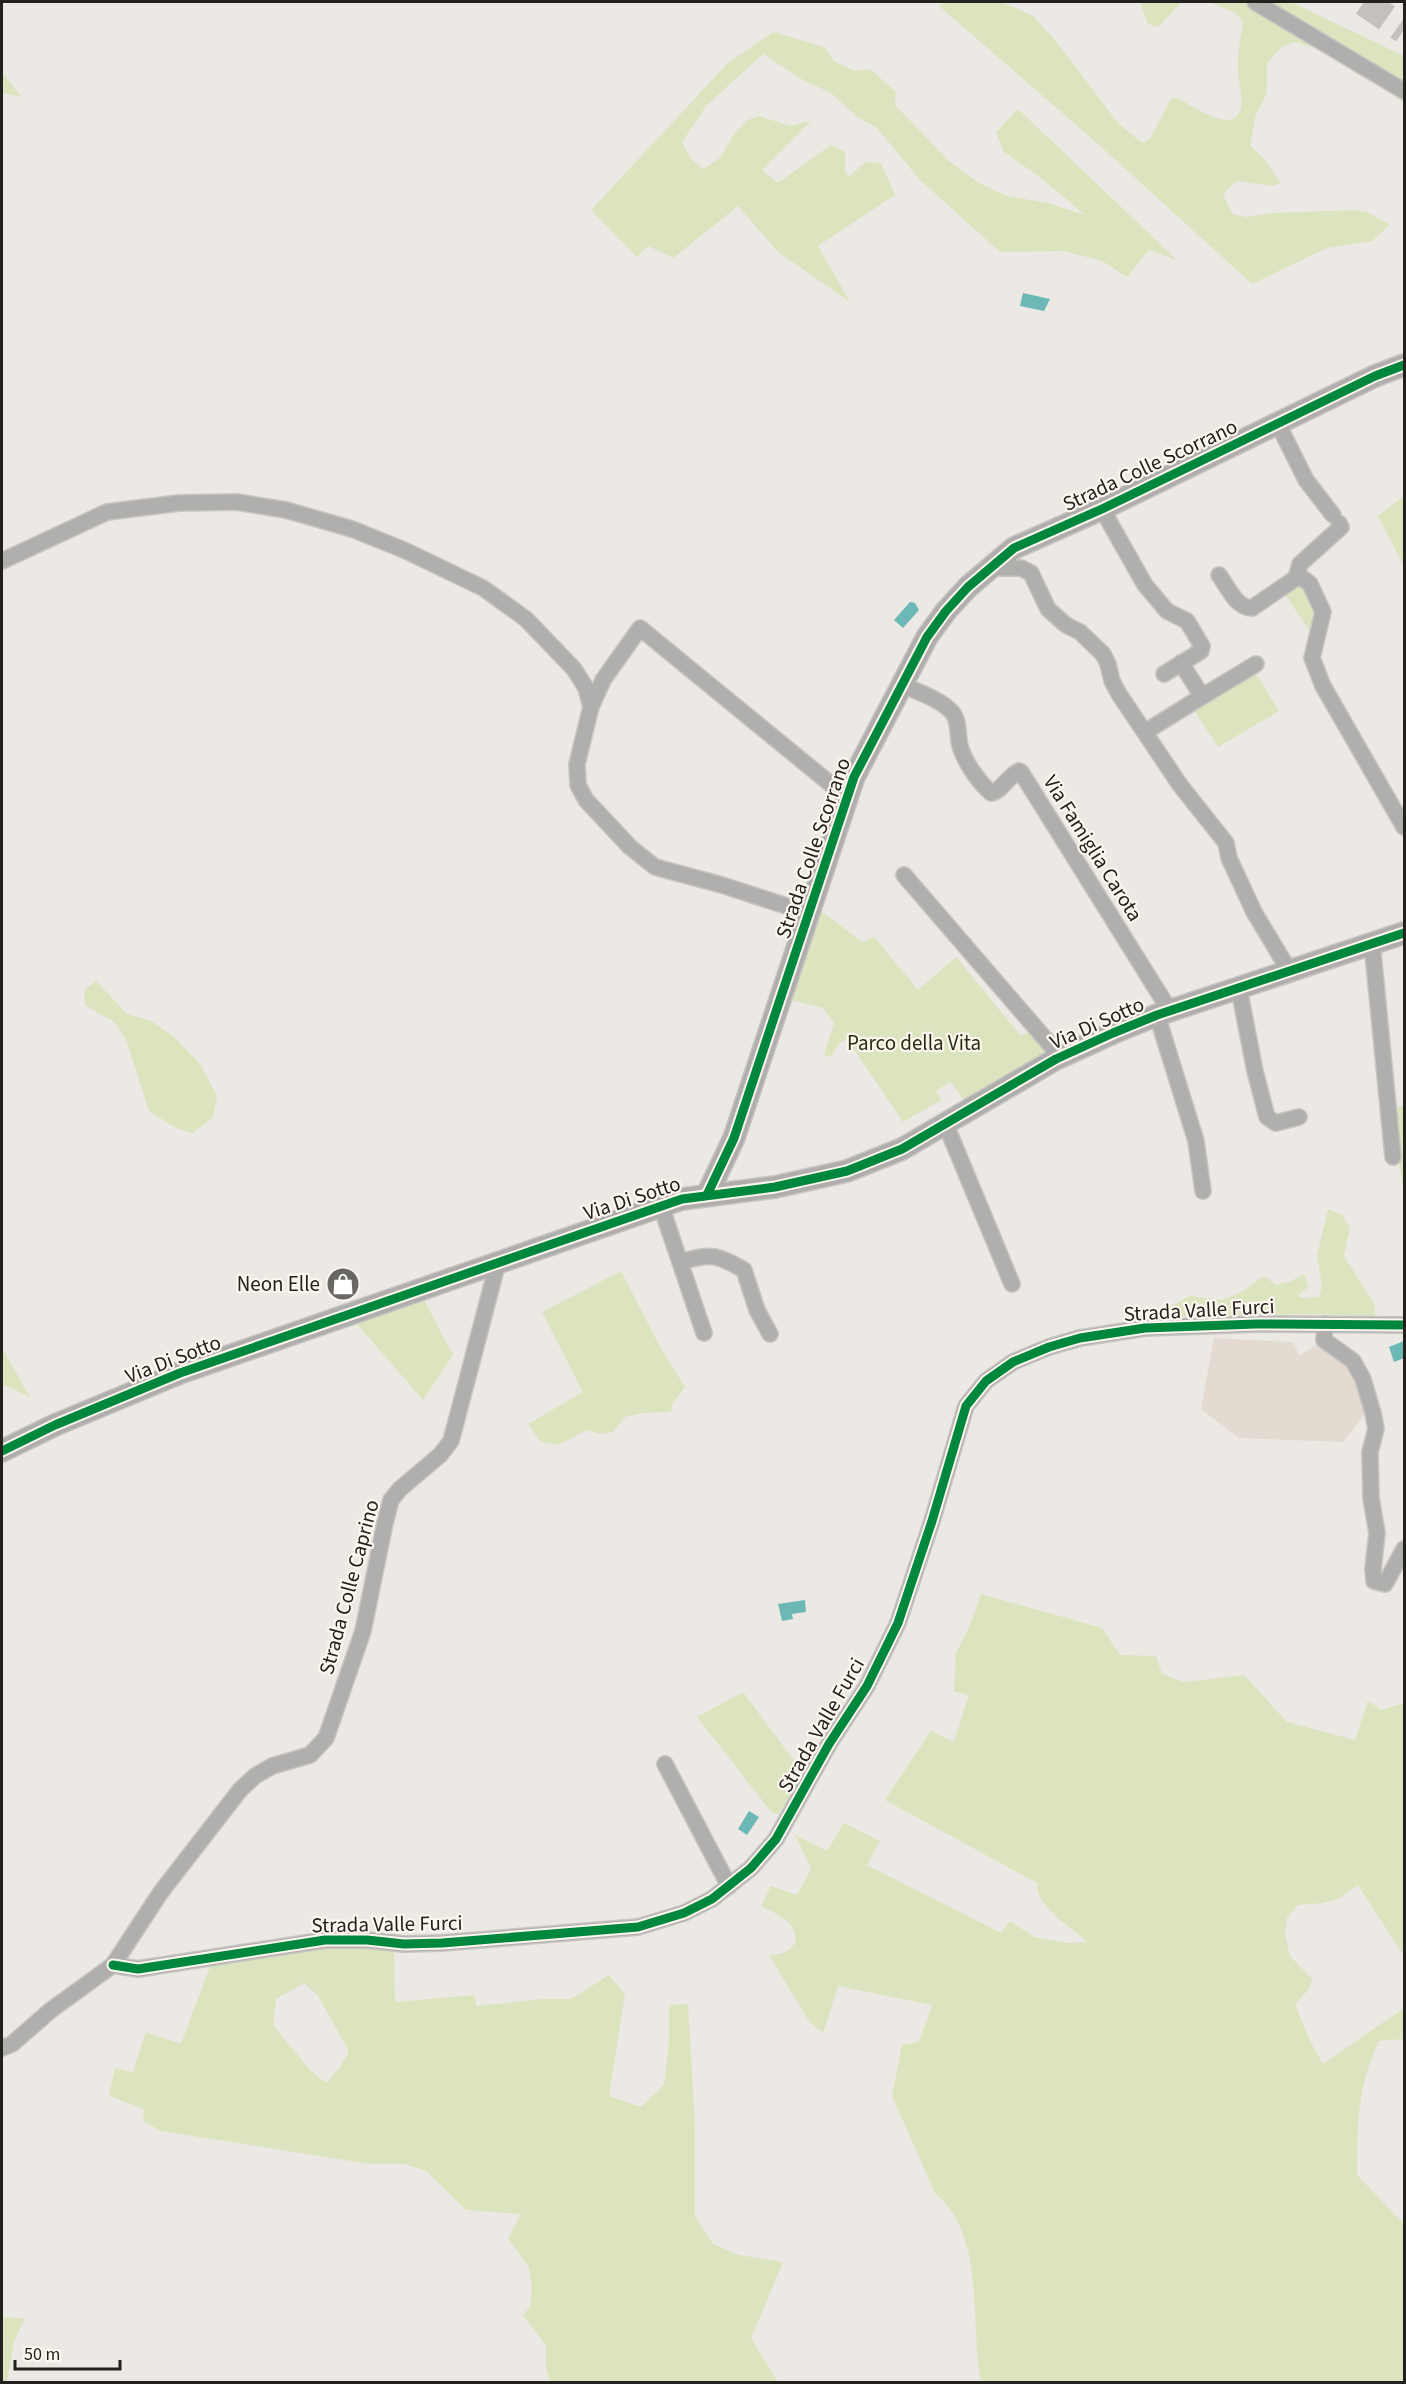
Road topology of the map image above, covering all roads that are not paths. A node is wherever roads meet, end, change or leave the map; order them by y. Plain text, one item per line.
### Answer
1 (1255, 2) edge
2 (1404, 91) edge
3 (1404, 365) edge
4 (1278, 424) junction
5 (1102, 509) junction
6 (2, 561) edge
7 (989, 568) junction
8 (1219, 575) dead end
9 (1296, 578) junction
10 (1180, 663) junction
11 (1256, 664) dead end
12 (1164, 674) dead end
13 (901, 684) junction
14 (1198, 699) junction
15 (591, 707) junction
16 (1145, 732) junction
17 (848, 795) junction
18 (1404, 827) edge
19 (904, 874) dead end
20 (808, 913) junction
21 (1404, 933) edge
22 (1372, 943) junction
23 (1290, 972) junction
24 (1239, 989) junction
25 (1163, 1013) junction
26 (1060, 1056) junction
27 (1299, 1117) dead end
28 (946, 1125) junction
29 (726, 1155) junction
30 (1393, 1157) dead end
31 (1203, 1191) dead end
32 (707, 1195) junction
33 (682, 1199) junction
34 (661, 1206) junction
35 (498, 1262) junction
36 (680, 1262) junction
37 (1012, 1284) dead end
38 (1325, 1324) junction
39 (1404, 1325) edge
40 (704, 1333) dead end
41 (770, 1334) dead end
42 (2, 1451) edge
43 (1404, 1549) edge
44 (665, 1764) dead end
45 (729, 1886) junction
46 (113, 1965) junction
47 (2, 2048) edge

1 - 2 street
3 - 4 street, Strada Colle Scorrano
4 - 5 street, Strada Colle Scorrano
4 - 9 street
5 - 7 street, Strada Colle Scorrano
5 - 10 street
6 - 15 street
7 - 13 street, Strada Colle Scorrano
7 - 16 street
8 - 9 street
9 - 18 street
10 - 12 street
10 - 14 street
11 - 14 street
13 - 17 street, Strada Colle Scorrano
13 - 25 street, Via Famiglia Carota
14 - 16 street
15 - 17 street, Strada Colle Scorrano
15 - 20 street
16 - 23 street
17 - 20 street, Strada Colle Scorrano
19 - 26 street, Via Di Sotto
20 - 29 street, Strada Colle Scorrano
21 - 22 street, Via Di Sotto
22 - 23 street, Via Di Sotto
22 - 30 street
23 - 24 street, Via Di Sotto
24 - 25 street, Via Di Sotto
24 - 27 street
25 - 26 street, Via Di Sotto
25 - 31 street, Via Di Sotto
26 - 28 street, Via Di Sotto
28 - 32 street, Via Di Sotto
28 - 37 street
29 - 32 street, Strada Colle Scorrano
29 - 33 street, Strada Colle Scorrano
32 - 33 street, Via Di Sotto
33 - 34 street, Via Di Sotto
34 - 35 street, Via Di Sotto
34 - 36 street, Via Di Sotto
35 - 42 street, Via Di Sotto
35 - 46 street, Strada Colle Caprino
36 - 40 street, Via Di Sotto
36 - 41 street
38 - 39 street, Strada Valle Furci
38 - 43 street
38 - 45 street, Strada Valle Furci
44 - 45 street
45 - 46 street, Strada Valle Furci
46 - 47 street

